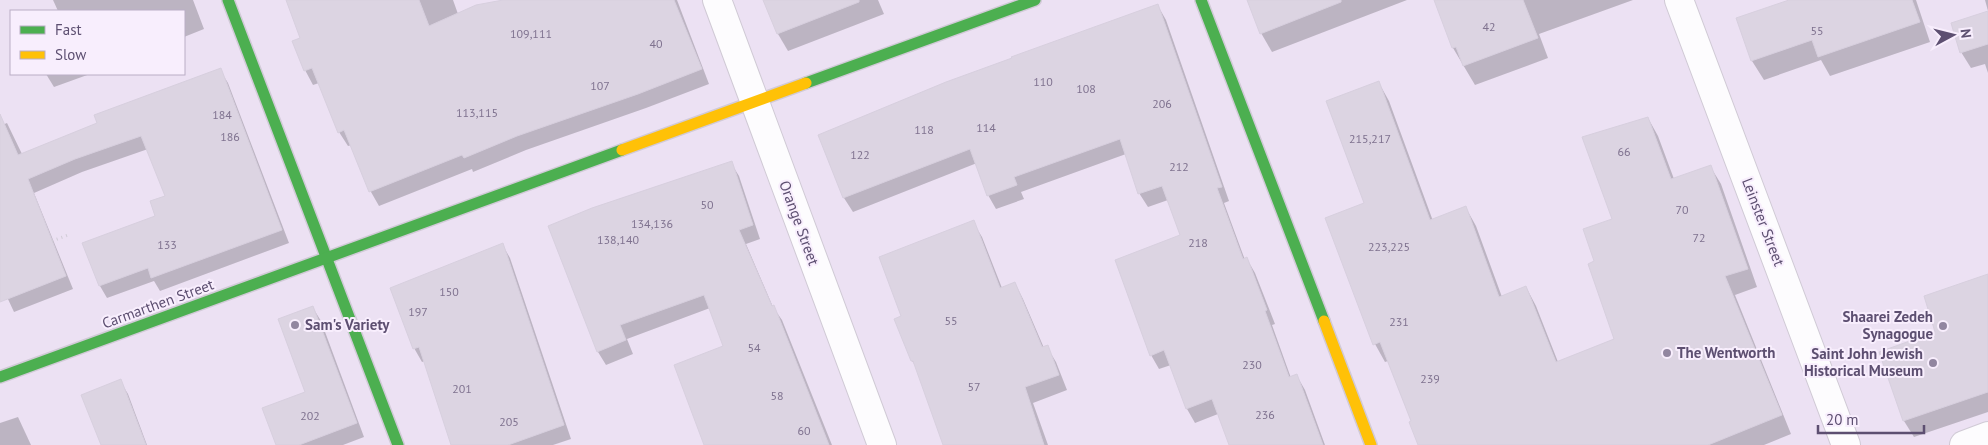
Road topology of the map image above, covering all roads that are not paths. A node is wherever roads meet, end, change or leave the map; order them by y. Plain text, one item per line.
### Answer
1 (228, 0) edge
2 (717, 0) edge
3 (1035, 0) edge
4 (1201, 0) edge
5 (1680, 0) edge
6 (755, 102) junction
7 (327, 258) junction
8 (0, 377) edge
9 (1988, 436) edge
10 (398, 445) edge
11 (882, 445) edge
12 (1371, 445) edge
13 (1846, 445) edge
14 (1964, 445) edge

1 - 7 street
2 - 6 street, Orange Street
3 - 6 street, Carmarthen Street
4 - 12 street
5 - 13 street, Leinster Street
6 - 7 street, Carmarthen Street
6 - 11 street, Orange Street
7 - 8 street, Carmarthen Street
7 - 10 street
9 - 14 street

